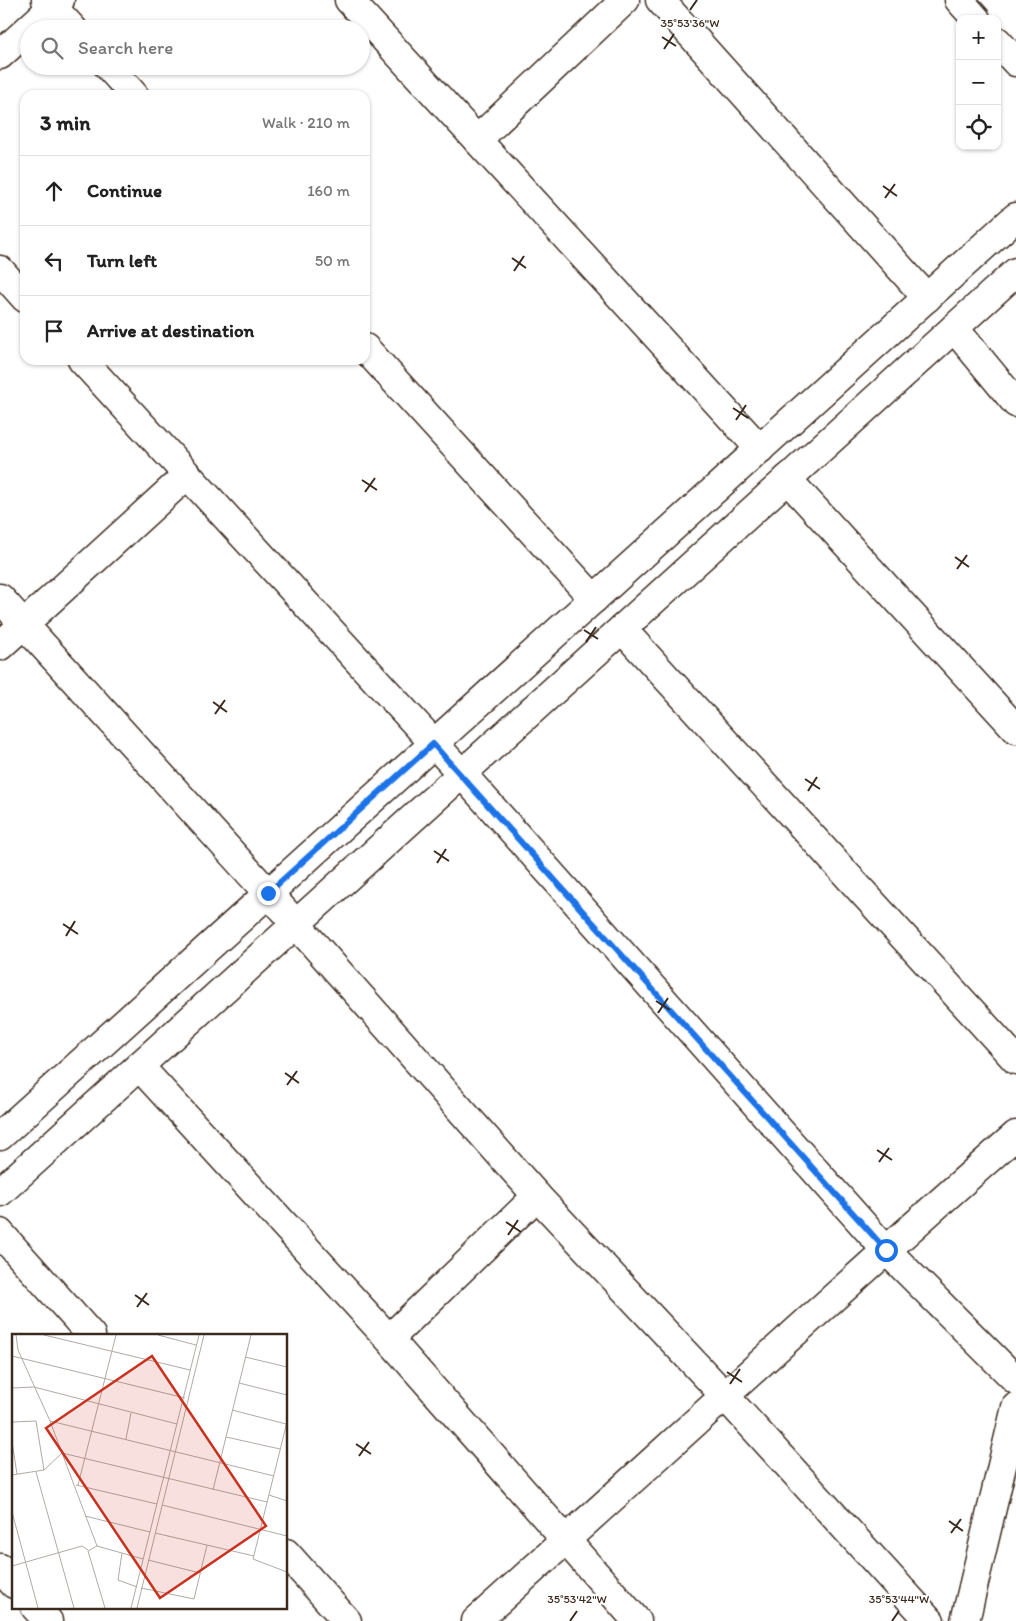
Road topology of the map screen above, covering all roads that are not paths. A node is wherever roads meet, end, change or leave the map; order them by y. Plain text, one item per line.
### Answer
1 (349, 0) edge
2 (625, 0) edge
3 (660, 0) edge
4 (959, 0) edge
5 (53, 2) edge
6 (972, 15) edge
7 (35, 20) edge
8 (66, 20) edge
9 (367, 20) edge
10 (370, 23) edge
11 (20, 35) edge
12 (1001, 45) edge
13 (0, 55) edge
14 (1016, 62) edge
15 (116, 75) edge
16 (130, 90) edge
17 (478, 140) junction
18 (1016, 217) edge
19 (0, 270) edge
20 (1016, 272) edge
21 (20, 292) edge
22 (927, 298) junction
23 (954, 328) junction
24 (370, 353) edge
25 (87, 365) edge
26 (1016, 403) edge
27 (760, 449) junction
28 (187, 475) junction
29 (787, 479) junction
30 (0, 598) edge
31 (594, 599) junction
32 (24, 624) junction
33 (622, 629) junction
34 (0, 646) edge
35 (1016, 729) edge
36 (433, 744) junction
37 (462, 774) junction
38 (268, 893) junction
39 (296, 924) junction
40 (1016, 1060) edge
41 (139, 1066) junction
42 (1016, 1134) edge
43 (0, 1136) edge
44 (0, 1192) edge
45 (536, 1196) junction
46 (0, 1233) edge
47 (886, 1250) junction
48 (90, 1334) edge
49 (388, 1339) junction
50 (1016, 1380) edge
51 (725, 1396) junction
52 (1016, 1407) edge
53 (566, 1540) junction
54 (288, 1555) edge
55 (0, 1568) edge
56 (12, 1582) edge
57 (36, 1608) edge
58 (48, 1621) edge
59 (347, 1621) edge
60 (476, 1621) edge
61 (637, 1621) edge
62 (930, 1621) edge
63 (964, 1621) edge

1 - 9 street
2 - 17 street
3 - 22 street
4 - 6 street
5 - 7 street
5 - 8 street
10 - 17 street
11 - 13 street
12 - 14 street
15 - 16 street
17 - 27 street
18 - 22 street
19 - 21 street
20 - 23 street
22 - 27 street
23 - 26 street
23 - 29 street
24 - 31 street
25 - 28 street
27 - 31 street
28 - 32 street
28 - 36 street
29 - 33 street
29 - 35 street
30 - 32 street
31 - 36 street
32 - 34 street
32 - 38 street
33 - 37 street
33 - 40 street
36 - 37 street
36 - 38 street
37 - 39 street
37 - 47 street
38 - 39 street
38 - 43 street
39 - 41 street
39 - 45 street
41 - 44 street
41 - 49 street
42 - 47 street
45 - 49 street
45 - 51 street
46 - 48 street
47 - 50 street
47 - 51 street
49 - 53 street
51 - 53 street
51 - 62 street
52 - 63 street
53 - 60 street
53 - 61 street
54 - 59 street
55 - 56 street
57 - 58 street

